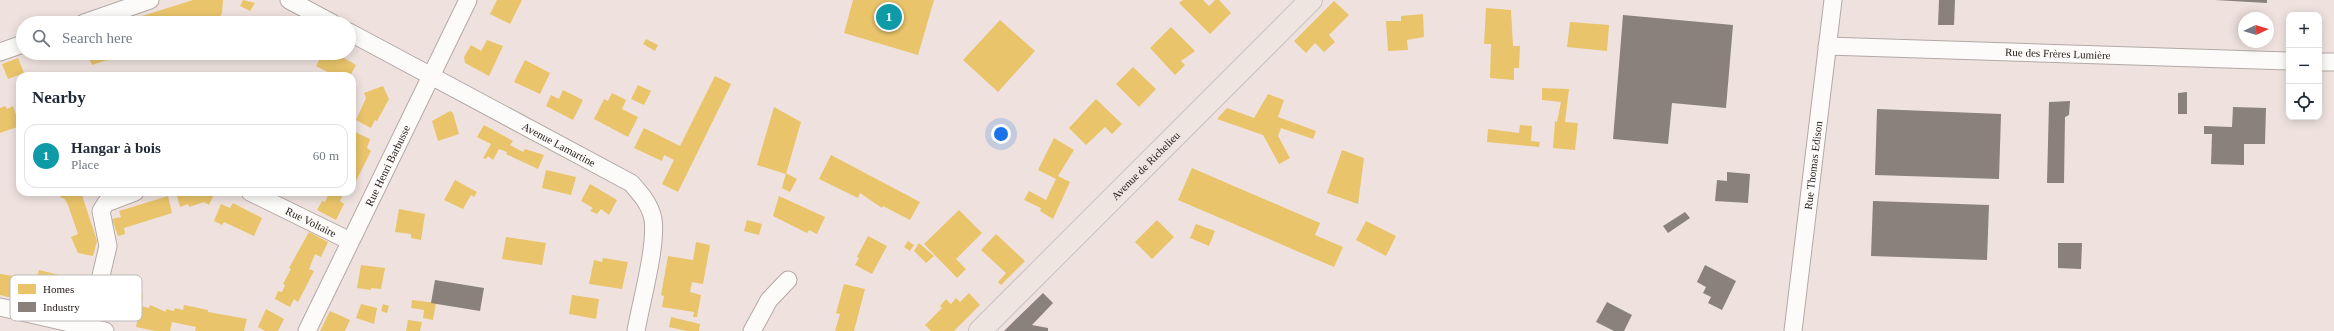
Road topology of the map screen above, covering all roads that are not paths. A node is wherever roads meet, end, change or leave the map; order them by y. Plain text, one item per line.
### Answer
1 (150, 0) edge
2 (289, 0) edge
3 (468, 0) edge
4 (1310, 0) edge
5 (1833, 0) edge
6 (104, 16) edge
7 (319, 16) edge
8 (356, 36) edge
9 (16, 46) edge
10 (1827, 46) junction
11 (0, 52) edge
12 (2286, 61) edge
13 (2322, 62) edge
14 (2334, 62) edge
15 (430, 75) junction
16 (124, 196) edge
17 (258, 196) edge
18 (350, 241) junction
19 (104, 275) edge
20 (788, 280) dead end
21 (0, 307) edge
22 (10, 309) edge
23 (62, 321) edge
24 (97, 329) edge
25 (307, 331) edge
26 (636, 331) edge
27 (752, 331) edge
28 (980, 331) edge
29 (1793, 331) edge

1 - 6 street
2 - 7 street
3 - 15 street, Rue Henri Barbusse
4 - 28 main road, Avenue de Richelieu
5 - 10 street, Rue Thomas Edison
8 - 15 street, Avenue Lamartine
9 - 11 street
10 - 12 street, Rue des Frères Lumière
10 - 29 street, Rue Thomas Edison
13 - 14 street
15 - 18 street, Rue Henri Barbusse
15 - 26 street, Avenue Lamartine
16 - 19 street
17 - 18 street, Rue Voltaire
18 - 25 street, Rue Henri Barbusse
20 - 27 street
21 - 22 street
23 - 24 street

